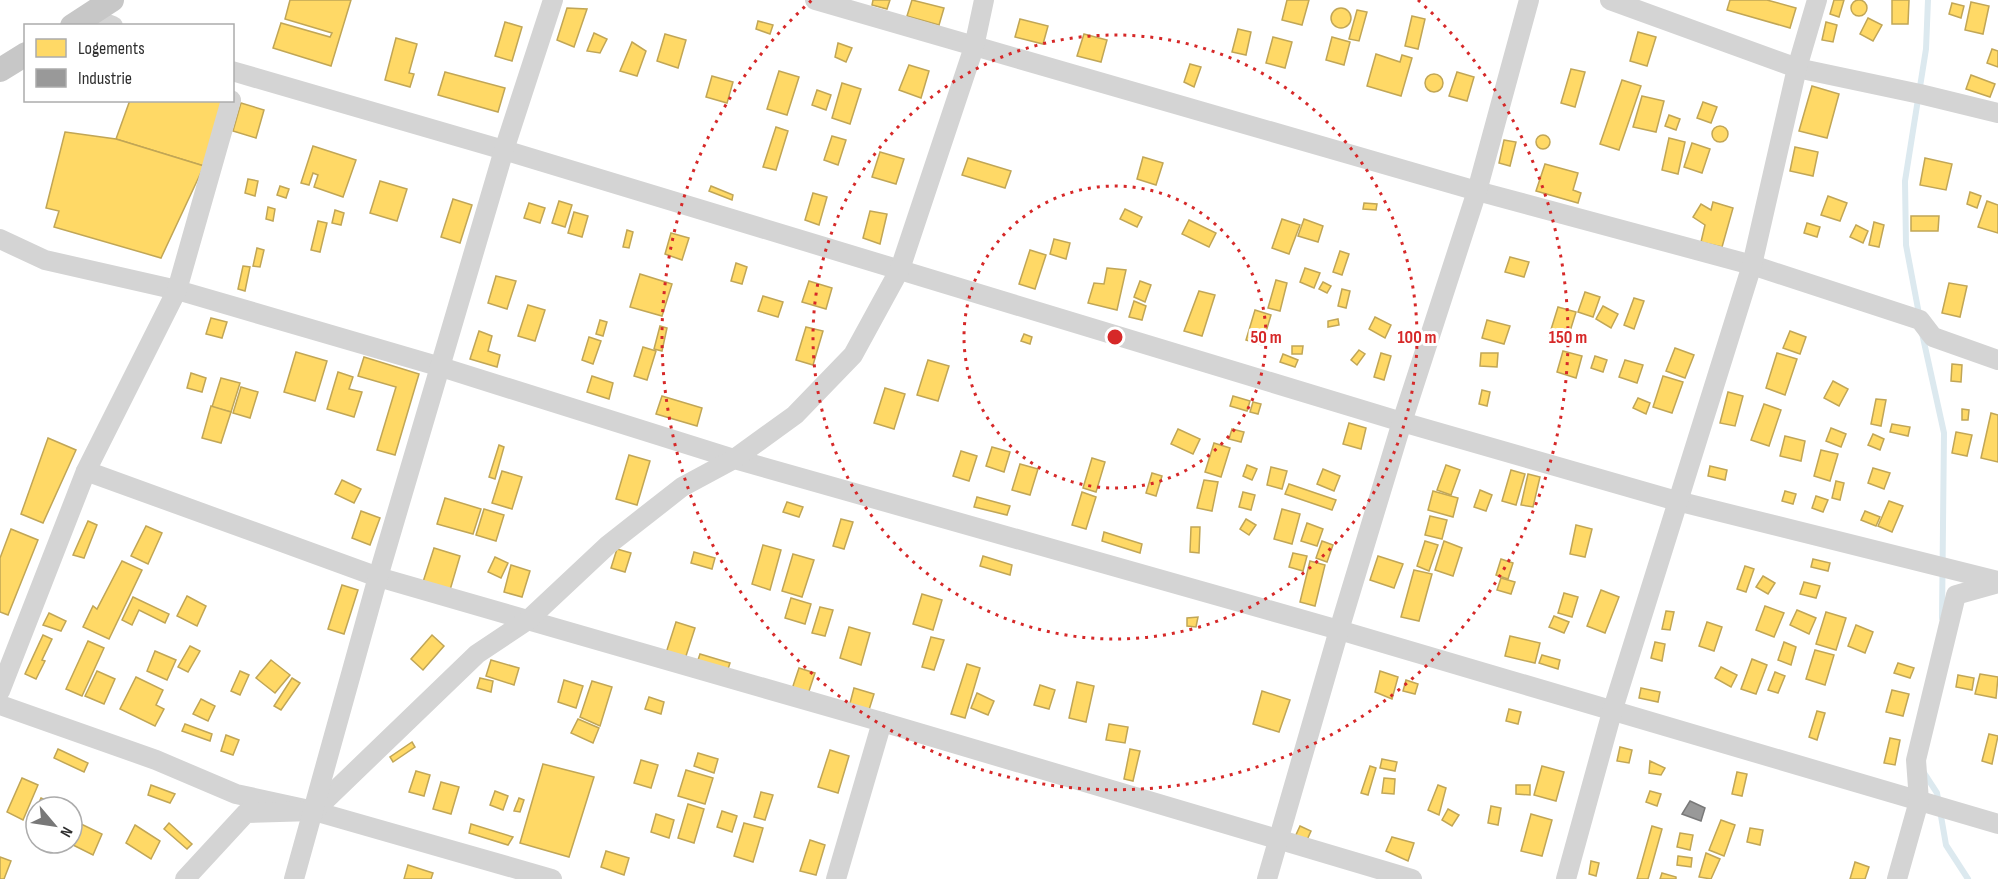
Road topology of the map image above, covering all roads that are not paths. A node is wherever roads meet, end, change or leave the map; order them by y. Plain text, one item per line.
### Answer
1 (112, 0) edge
2 (553, 0) edge
3 (815, 0) edge
4 (984, 0) edge
5 (1529, 0) edge
6 (1610, 0) edge
7 (1817, 0) edge
8 (79, 21) edge
9 (99, 24) edge
10 (974, 47) junction
11 (24, 55) edge
12 (1797, 68) junction
13 (0, 70) edge
14 (235, 72) edge
15 (230, 102) edge
16 (1998, 113) edge
17 (504, 150) junction
18 (1477, 191) junction
19 (0, 239) edge
20 (1752, 265) junction
21 (900, 269) junction
22 (177, 290) junction
23 (1998, 360) edge
24 (441, 367) junction
25 (1402, 422) junction
26 (734, 459) junction
27 (86, 471) junction
28 (1677, 501) junction
29 (378, 578) junction
30 (1998, 582) edge
31 (528, 620) junction
32 (1339, 630) junction
33 (0, 691) edge
34 (0, 705) edge
35 (1612, 712) junction
36 (882, 722) junction
37 (1919, 801) junction
38 (314, 812) junction
39 (1998, 824) edge
40 (1280, 839) junction
41 (185, 879) edge
42 (294, 879) edge
43 (552, 879) edge
44 (836, 879) edge
45 (1267, 879) edge
46 (1412, 879) edge
47 (1566, 879) edge
48 (1897, 879) edge

1 - 8 main road
2 - 17 street
3 - 10 street
4 - 10 street
5 - 18 street
6 - 12 street
7 - 12 street
8 - 9 street
10 - 18 street
10 - 21 street
11 - 13 main road
12 - 16 street
12 - 20 street
14 - 17 street
15 - 22 street
17 - 21 street
17 - 24 street
18 - 20 street
18 - 25 street
19 - 22 street
20 - 23 street
20 - 28 street
21 - 25 street
21 - 26 street
22 - 24 street
22 - 27 street
24 - 26 street
24 - 29 street
25 - 28 street
25 - 32 street
26 - 31 street
26 - 32 street
27 - 29 street
27 - 33 street
28 - 30 street
28 - 35 street
29 - 31 street
29 - 38 street
30 - 37 street
31 - 36 street
31 - 38 street
32 - 35 street
32 - 40 street
34 - 38 street
35 - 37 street
35 - 47 street
36 - 40 street
36 - 44 street
37 - 39 street
37 - 48 street
38 - 41 street
38 - 42 street
38 - 43 street
40 - 45 street
40 - 46 street

